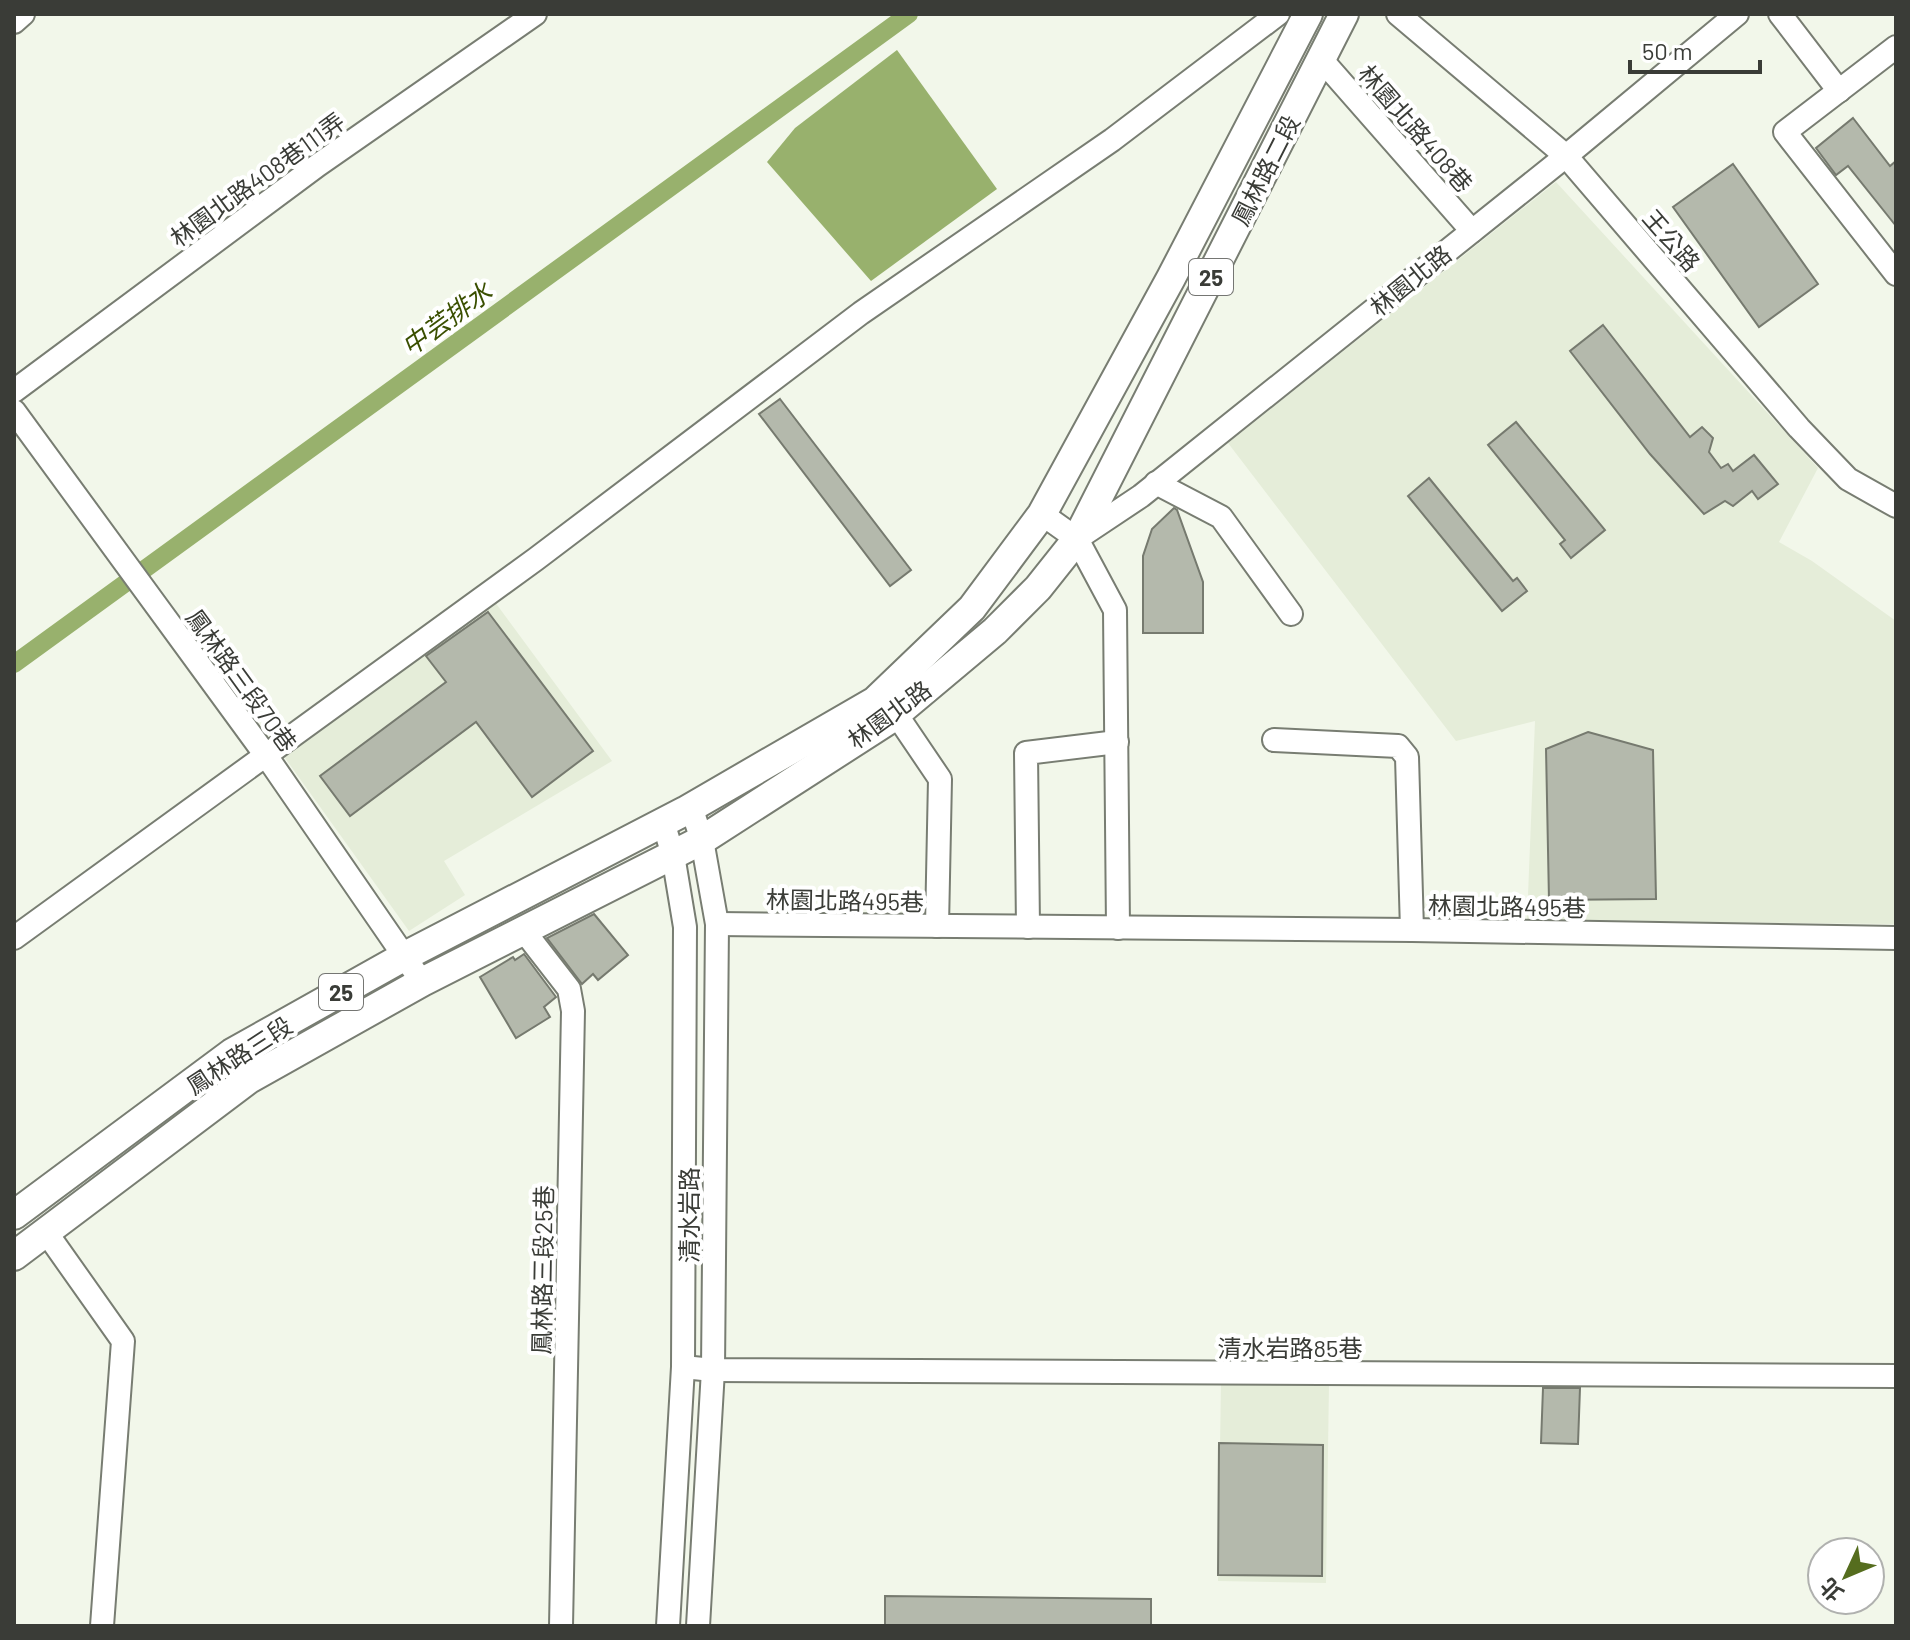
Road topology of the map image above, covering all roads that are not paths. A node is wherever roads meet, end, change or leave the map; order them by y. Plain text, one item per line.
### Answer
1 (23, 14) edge
2 (535, 14) edge
3 (1278, 14) edge
4 (1308, 14) edge
5 (1344, 14) edge
6 (1398, 14) edge
7 (1737, 14) edge
8 (1780, 14) edge
9 (14, 22) edge
10 (1896, 47) edge
11 (1321, 59) junction
12 (1839, 91) junction
13 (1566, 156) junction
14 (1472, 231) junction
15 (1896, 274) edge
16 (14, 391) edge
17 (14, 411) edge
18 (1156, 483) junction
19 (1896, 506) edge
20 (1042, 514) junction
21 (1077, 539) junction
22 (1291, 614) dead end
23 (896, 714) junction
24 (1274, 740) dead end
25 (1117, 742) junction
26 (267, 757) junction
27 (691, 807) junction
28 (663, 822) junction
29 (702, 840) junction
30 (673, 855) junction
31 (717, 924) junction
32 (937, 926) junction
33 (1028, 927) junction
34 (1118, 928) junction
35 (1412, 930) junction
36 (524, 931) junction
37 (14, 938) edge
38 (1896, 938) edge
39 (405, 956) junction
40 (422, 982) junction
41 (14, 1215) edge
42 (46, 1232) junction
43 (14, 1256) edge
44 (683, 1367) junction
45 (713, 1370) junction
46 (1896, 1376) edge
47 (102, 1626) edge
48 (561, 1626) edge
49 (668, 1626) edge
50 (698, 1626) edge

1 - 9 street
2 - 16 street, 林園北路408巷111弄
3 - 26 street
4 - 20 main road, 鳳林路二段 / 25
5 - 11 main road, 鳳林路二段 / 25
6 - 13 street, 王公路
7 - 13 street, 林園北路
8 - 12 street
10 - 12 street
11 - 14 street, 林園北路408巷
11 - 21 main road, 鳳林路二段 / 25
12 - 15 street
13 - 14 street, 林園北路
13 - 19 street, 王公路
14 - 18 street, 林園北路
17 - 26 street, 鳳林路三段70巷
18 - 21 street, 林園北路
18 - 22 street
20 - 21 street
20 - 27 main road, 林園北路 / 25
21 - 23 main road, 林園北路 / 25
21 - 25 street
23 - 29 main road, 林園北路 / 25
23 - 32 street
24 - 35 street
25 - 33 street
25 - 34 street
26 - 37 street
26 - 39 street, 鳳林路三段70巷
27 - 28 main road, 鳳林路三段 / 25
27 - 29 street, 清水岩路
28 - 30 street, 清水岩路
28 - 39 main road, 鳳林路三段 / 25
29 - 30 main road, 林園北路 / 25
29 - 31 street, 清水岩路
30 - 36 main road, 鳳林路三段 / 25
30 - 44 street, 清水岩路
31 - 32 street, 林園北路495巷
31 - 45 street, 清水岩路
32 - 33 street, 林園北路495巷
33 - 34 street, 林園北路495巷
34 - 35 street, 林園北路495巷
35 - 38 street, 林園北路495巷
36 - 40 main road, 鳳林路三段 / 25
36 - 48 street, 鳳林路三段25巷
39 - 40 street, 鳳林路三段70巷
39 - 41 main road, 鳳林路三段 / 25
40 - 42 main road, 鳳林路三段 / 25
42 - 43 main road, 鳳林路三段 / 25
42 - 47 street
44 - 45 street, 清水岩路85巷
44 - 49 street, 清水岩路
45 - 46 street, 清水岩路85巷
45 - 50 street, 清水岩路

